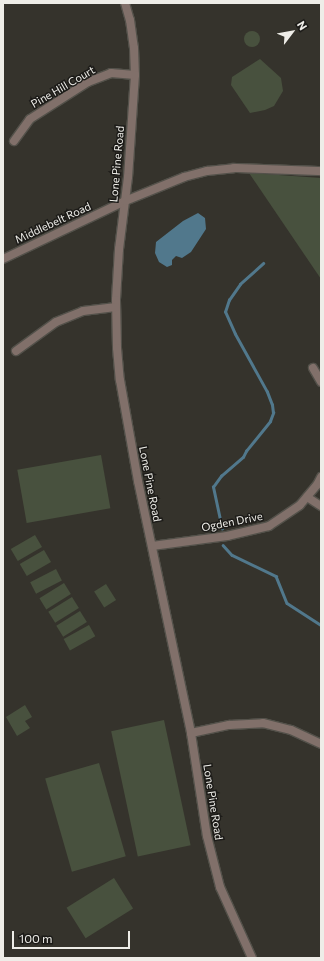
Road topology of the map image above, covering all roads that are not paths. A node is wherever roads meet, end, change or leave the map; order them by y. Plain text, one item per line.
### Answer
1 (125, 3) edge
2 (134, 75) junction
3 (14, 141) dead end
4 (321, 172) edge
5 (125, 201) junction
6 (3, 259) edge
7 (116, 307) junction
8 (16, 351) dead end
9 (312, 368) dead end
10 (321, 382) edge
11 (321, 477) edge
12 (307, 497) junction
13 (321, 506) edge
14 (152, 546) junction
15 (191, 733) junction
16 (321, 744) edge
17 (252, 958) edge

1 - 2 street, Lone Pine Road
2 - 3 street, Pine Hill Court
2 - 5 street, Lone Pine Road
4 - 5 street, Middlebelt Road
5 - 6 street, Middlebelt Road
5 - 7 street, Lone Pine Road
7 - 8 street
7 - 14 street, Lone Pine Road
9 - 10 street
11 - 12 street, Ogden Drive
12 - 13 street
12 - 14 street, Ogden Drive
14 - 15 street, Lone Pine Road
15 - 16 street
15 - 17 street, Lone Pine Road

